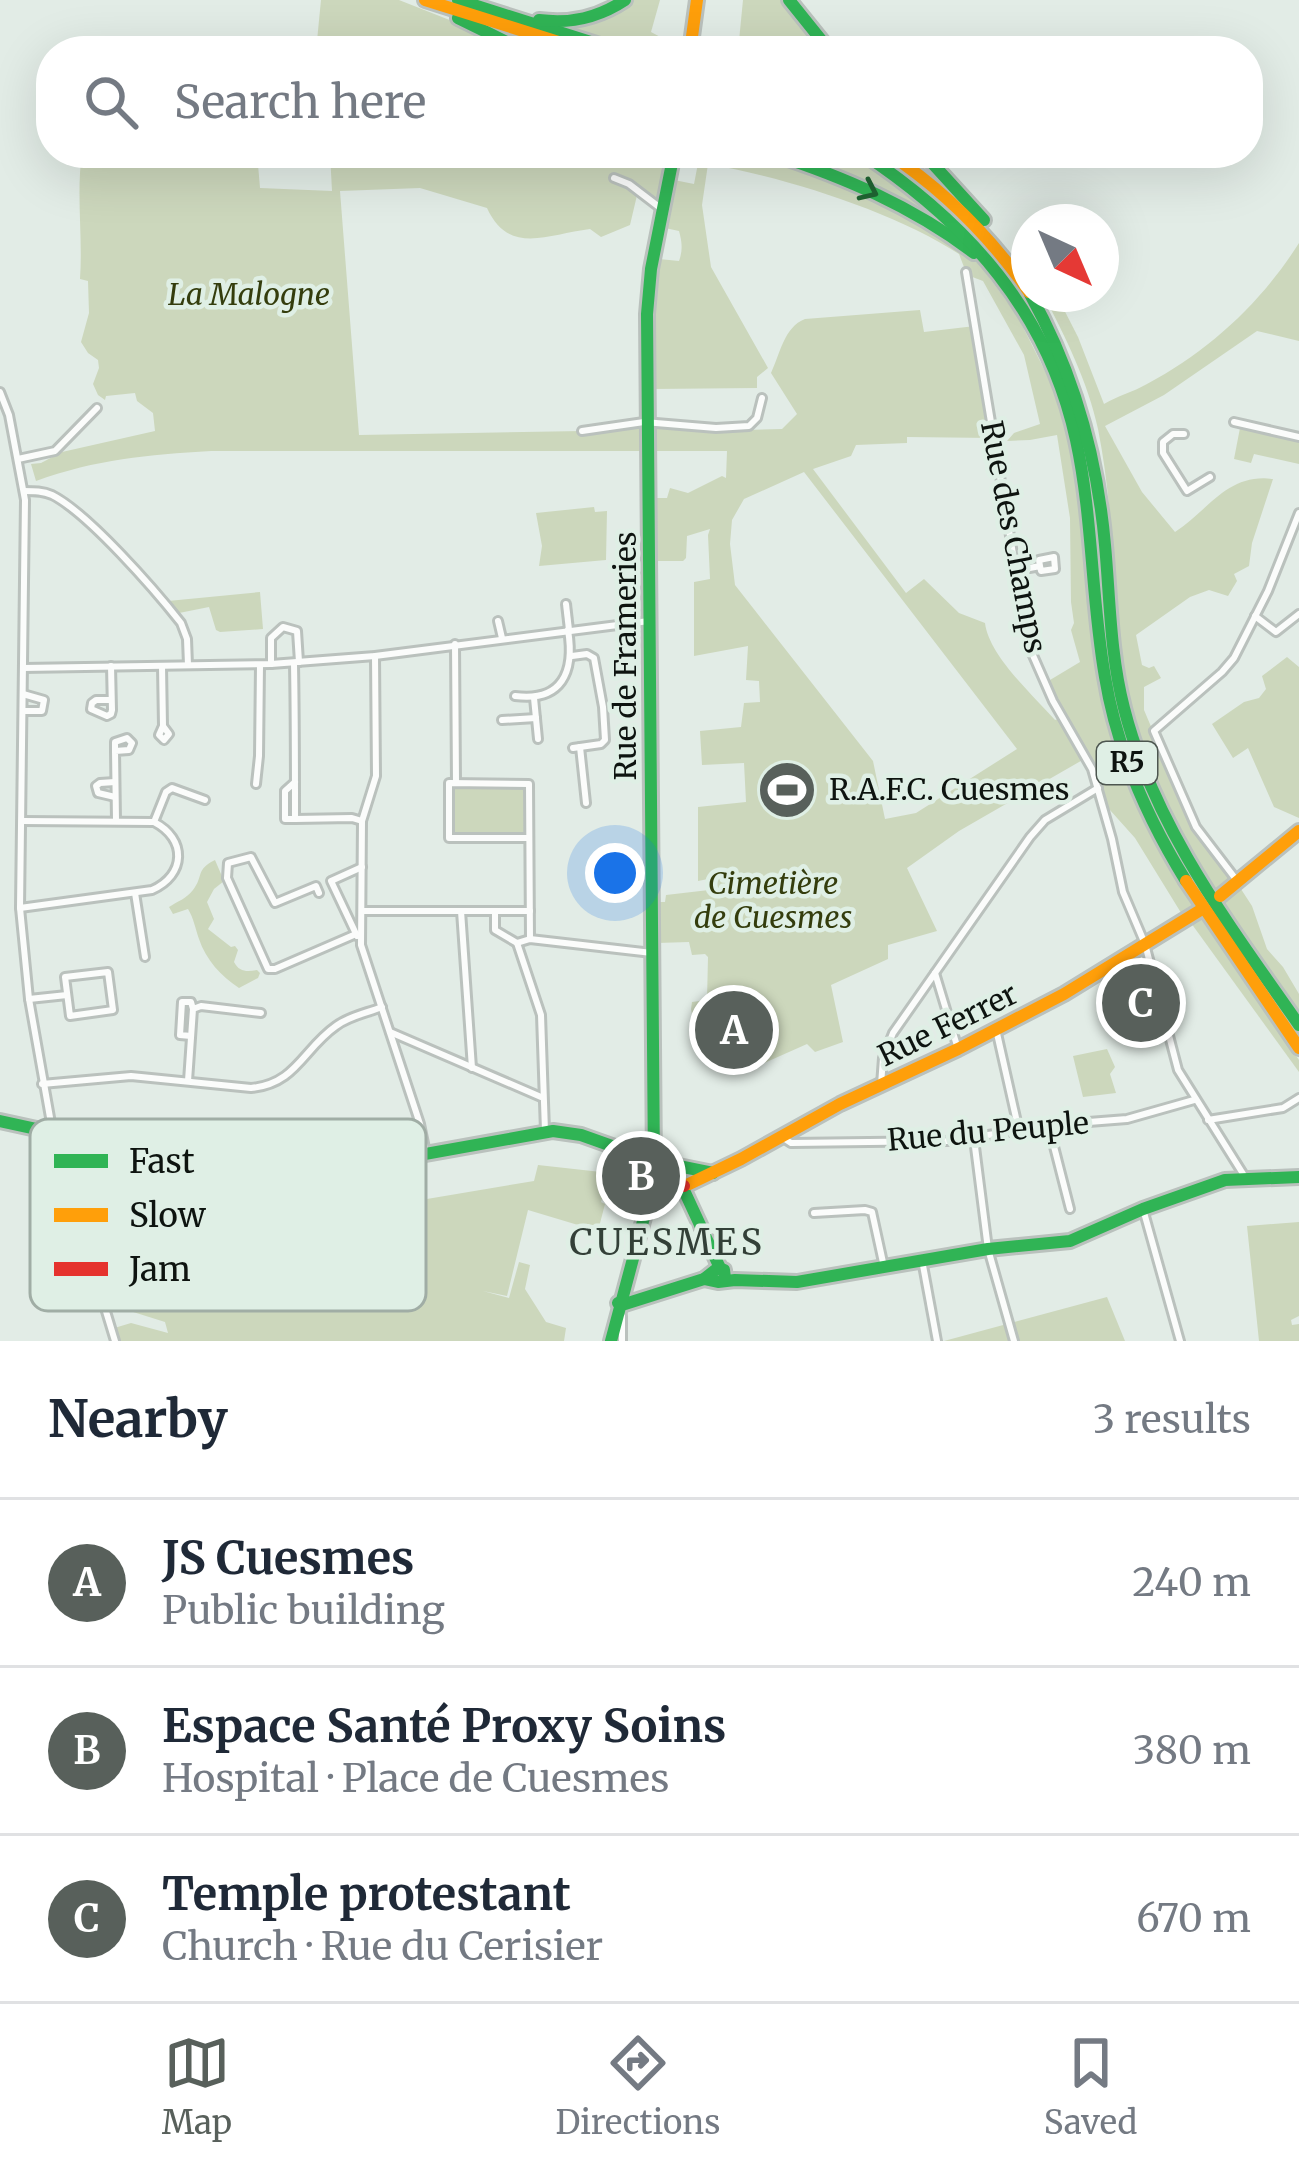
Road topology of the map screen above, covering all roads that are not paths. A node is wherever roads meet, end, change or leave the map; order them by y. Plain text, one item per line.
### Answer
1 (415, 0) edge
2 (425, 0) edge
3 (458, 0) edge
4 (625, 0) edge
5 (697, 0) edge
6 (788, 0) edge
7 (514, 18) junction
8 (493, 36) edge
9 (539, 36) edge
10 (571, 36) edge
11 (692, 36) edge
12 (818, 36) edge
13 (671, 168) edge
14 (812, 168) edge
15 (885, 168) edge
16 (909, 168) edge
17 (936, 168) edge
18 (614, 178) dead end
19 (663, 210) junction
20 (1011, 261) edge
21 (1011, 266) edge
22 (966, 272) dead end
23 (1010, 287) junction
24 (1040, 312) edge
25 (0, 392) edge
26 (762, 398) dead end
27 (1074, 402) junction
28 (97, 407) dead end
29 (647, 422) junction
30 (1234, 422) dead end
31 (582, 431) dead end
32 (1082, 433) junction
33 (1184, 434) dead end
34 (1299, 437) edge
35 (17, 459) junction
36 (1210, 477) dead end
37 (24, 491) junction
38 (1299, 513) edge
39 (1040, 566) dead end
40 (1014, 571) junction
41 (566, 604) dead end
42 (1299, 614) edge
43 (1255, 616) junction
44 (498, 621) dead end
45 (649, 621) junction
46 (568, 630) junction
47 (502, 638) junction
48 (454, 644) junction
49 (375, 656) junction
50 (572, 656) junction
51 (297, 662) junction
52 (271, 664) junction
53 (188, 665) junction
54 (260, 665) junction
55 (111, 666) junction
56 (162, 666) junction
57 (23, 668) junction
58 (23, 694) junction
59 (515, 696) dead end
60 (534, 698) junction
61 (111, 700) dead end
62 (22, 710) junction
63 (536, 718) junction
64 (502, 720) dead end
65 (164, 726) dead end
66 (538, 739) dead end
67 (115, 751) dead end
68 (116, 782) junction
69 (456, 783) junction
70 (256, 784) dead end
71 (1098, 788) junction
72 (116, 797) junction
73 (205, 800) dead end
74 (586, 803) dead end
75 (116, 820) junction
76 (22, 821) junction
77 (362, 821) junction
78 (154, 822) junction
79 (1299, 831) edge
80 (529, 838) junction
81 (362, 867) junction
82 (1238, 882) junction
83 (135, 893) junction
84 (320, 893) dead end
85 (1220, 896) dead end
86 (20, 908) junction
87 (362, 911) junction
88 (461, 911) junction
89 (530, 911) junction
90 (1199, 911) dead end
91 (495, 912) junction
92 (356, 934) junction
93 (530, 939) junction
94 (517, 943) junction
95 (1144, 944) junction
96 (361, 945) junction
97 (652, 953) junction
98 (145, 957) dead end
99 (935, 973) junction
100 (68, 995) junction
101 (29, 999) junction
102 (382, 1007) junction
103 (193, 1009) junction
104 (261, 1013) dead end
105 (1299, 1025) edge
106 (996, 1028) junction
107 (390, 1032) junction
108 (191, 1036) junction
109 (1299, 1048) edge
110 (958, 1049) junction
111 (472, 1068) junction
112 (188, 1081) junction
113 (42, 1084) junction
114 (881, 1085) junction
115 (543, 1098) junction
116 (1299, 1099) edge
117 (1194, 1100) junction
118 (49, 1119) edge
119 (418, 1119) edge
120 (1208, 1120) junction
121 (0, 1121) edge
122 (1049, 1126) junction
123 (30, 1127) edge
124 (545, 1131) junction
125 (1018, 1131) junction
126 (782, 1137) junction
127 (974, 1138) junction
128 (426, 1153) edge
129 (654, 1164) junction
130 (1299, 1177) edge
131 (681, 1178) junction
132 (1245, 1178) junction
133 (651, 1188) junction
134 (1070, 1209) dead end
135 (1143, 1209) junction
136 (814, 1213) dead end
137 (988, 1250) junction
138 (922, 1260) junction
139 (884, 1267) junction
140 (715, 1276) junction
141 (621, 1303) junction
142 (106, 1311) edge
143 (115, 1341) edge
144 (611, 1341) edge
145 (622, 1341) edge
146 (937, 1341) edge
147 (1014, 1341) edge
148 (1180, 1341) edge

1 - 8 main road
2 - 9 main road
3 - 7 main road
4 - 7 main road
5 - 11 main road
6 - 12 main road
7 - 10 main road
13 - 19 main road, Rue de Frameries
14 -> 23 main road
15 - 23 main road, R5
16 - 21 main road, R5
17 - 20 main road
18 - 19 street
19 - 29 main road, Rue de Frameries
22 - 40 street, Rue des Champs
23 - 27 main road, R5
24 - 27 main road, R5
25 - 35 street
26 - 29 street
27 - 32 main road, R5
28 - 35 street
29 - 31 street
29 - 45 main road, Rue de Frameries
30 - 34 street
32 - 105 main road, R5
32 - 109 main road, R5
33 - 36 street
35 - 37 street
37 - 53 street
37 - 57 street
38 - 43 street
39 - 40 street
40 - 71 street, Rue des Champs
41 - 46 street
42 - 43 street
43 - 82 street
44 - 47 street
45 - 46 street
45 - 97 main road, Rue de Frameries
46 - 47 street
46 - 50 street
47 - 48 street
48 - 49 street
48 - 69 street
49 - 51 street
49 - 77 street
50 - 60 street
50 - 74 street
51 - 52 street
51 - 52 street
51 - 77 street
52 - 54 street
53 - 54 street
53 - 56 street
54 - 70 street
55 - 56 street
55 - 57 street
55 - 61 street
56 - 65 street
57 - 58 street
58 - 62 street
58 - 62 street
59 - 60 street
60 - 63 street
62 - 76 street
63 - 64 street
63 - 66 street
67 - 68 street
68 - 72 street
68 - 72 street
69 - 80 street
69 - 80 street
71 - 95 street, Rue des Champs
71 - 99 street
72 - 75 street
73 - 78 street
75 - 76 street
75 - 78 street
76 - 86 street
77 - 81 street
78 - 83 street
79 - 82 main road
80 - 89 street
81 - 87 street
81 - 92 street
82 - 85 main road
83 - 86 street
83 - 98 street
84 - 92 street
86 - 101 street
87 - 88 street
87 - 96 street
88 - 91 street
88 - 111 street
89 - 91 street
89 - 93 street
90 - 95 main road, Rue Ferrer
91 - 94 street
92 - 96 street
93 - 94 street
93 - 97 street
94 - 115 street
95 - 106 main road, Rue Ferrer
95 - 117 street, Rue des Champs
96 - 102 street
97 - 129 main road, Rue de Frameries
99 - 110 street
99 - 114 street
100 - 100 street
100 - 101 street
101 - 113 street
102 - 107 street
102 - 112 street
103 - 104 street
103 - 108 street
103 - 108 street
106 - 110 main road, Rue Ferrer
106 - 125 street
107 - 111 street
107 - 119 street
108 - 112 street
110 - 114 main road, Rue Ferrer
111 - 115 street
112 - 113 street
113 - 118 street
114 - 126 main road, Rue Ferrer
115 - 124 street
116 - 120 street
117 - 120 street, Rue des Champs
117 - 122 street, Rue du Peuple
120 - 132 street, Rue des Champs
121 - 123 main road
122 - 125 street, Rue du Peuple
122 - 134 street
124 - 128 main road
124 - 129 main road, Rue Ferrer
125 - 127 street, Rue du Peuple
126 - 127 street, Rue du Peuple
126 - 131 main road, Rue Ferrer
127 - 137 street
129 - 131 main road, Rue Ferrer
129 - 133 main road, Rue de Frameries
130 - 132 main road
131 - 133 main road
131 - 140 main road
132 - 135 main road
133 - 141 main road, Rue de Frameries
135 - 137 main road
135 - 148 street
136 - 139 street
137 - 138 main road
137 - 147 street
138 - 139 main road
138 - 146 street
139 - 140 main road
140 - 141 main road
141 - 144 main road, Rue de Frameries
141 - 145 street
142 - 143 street

